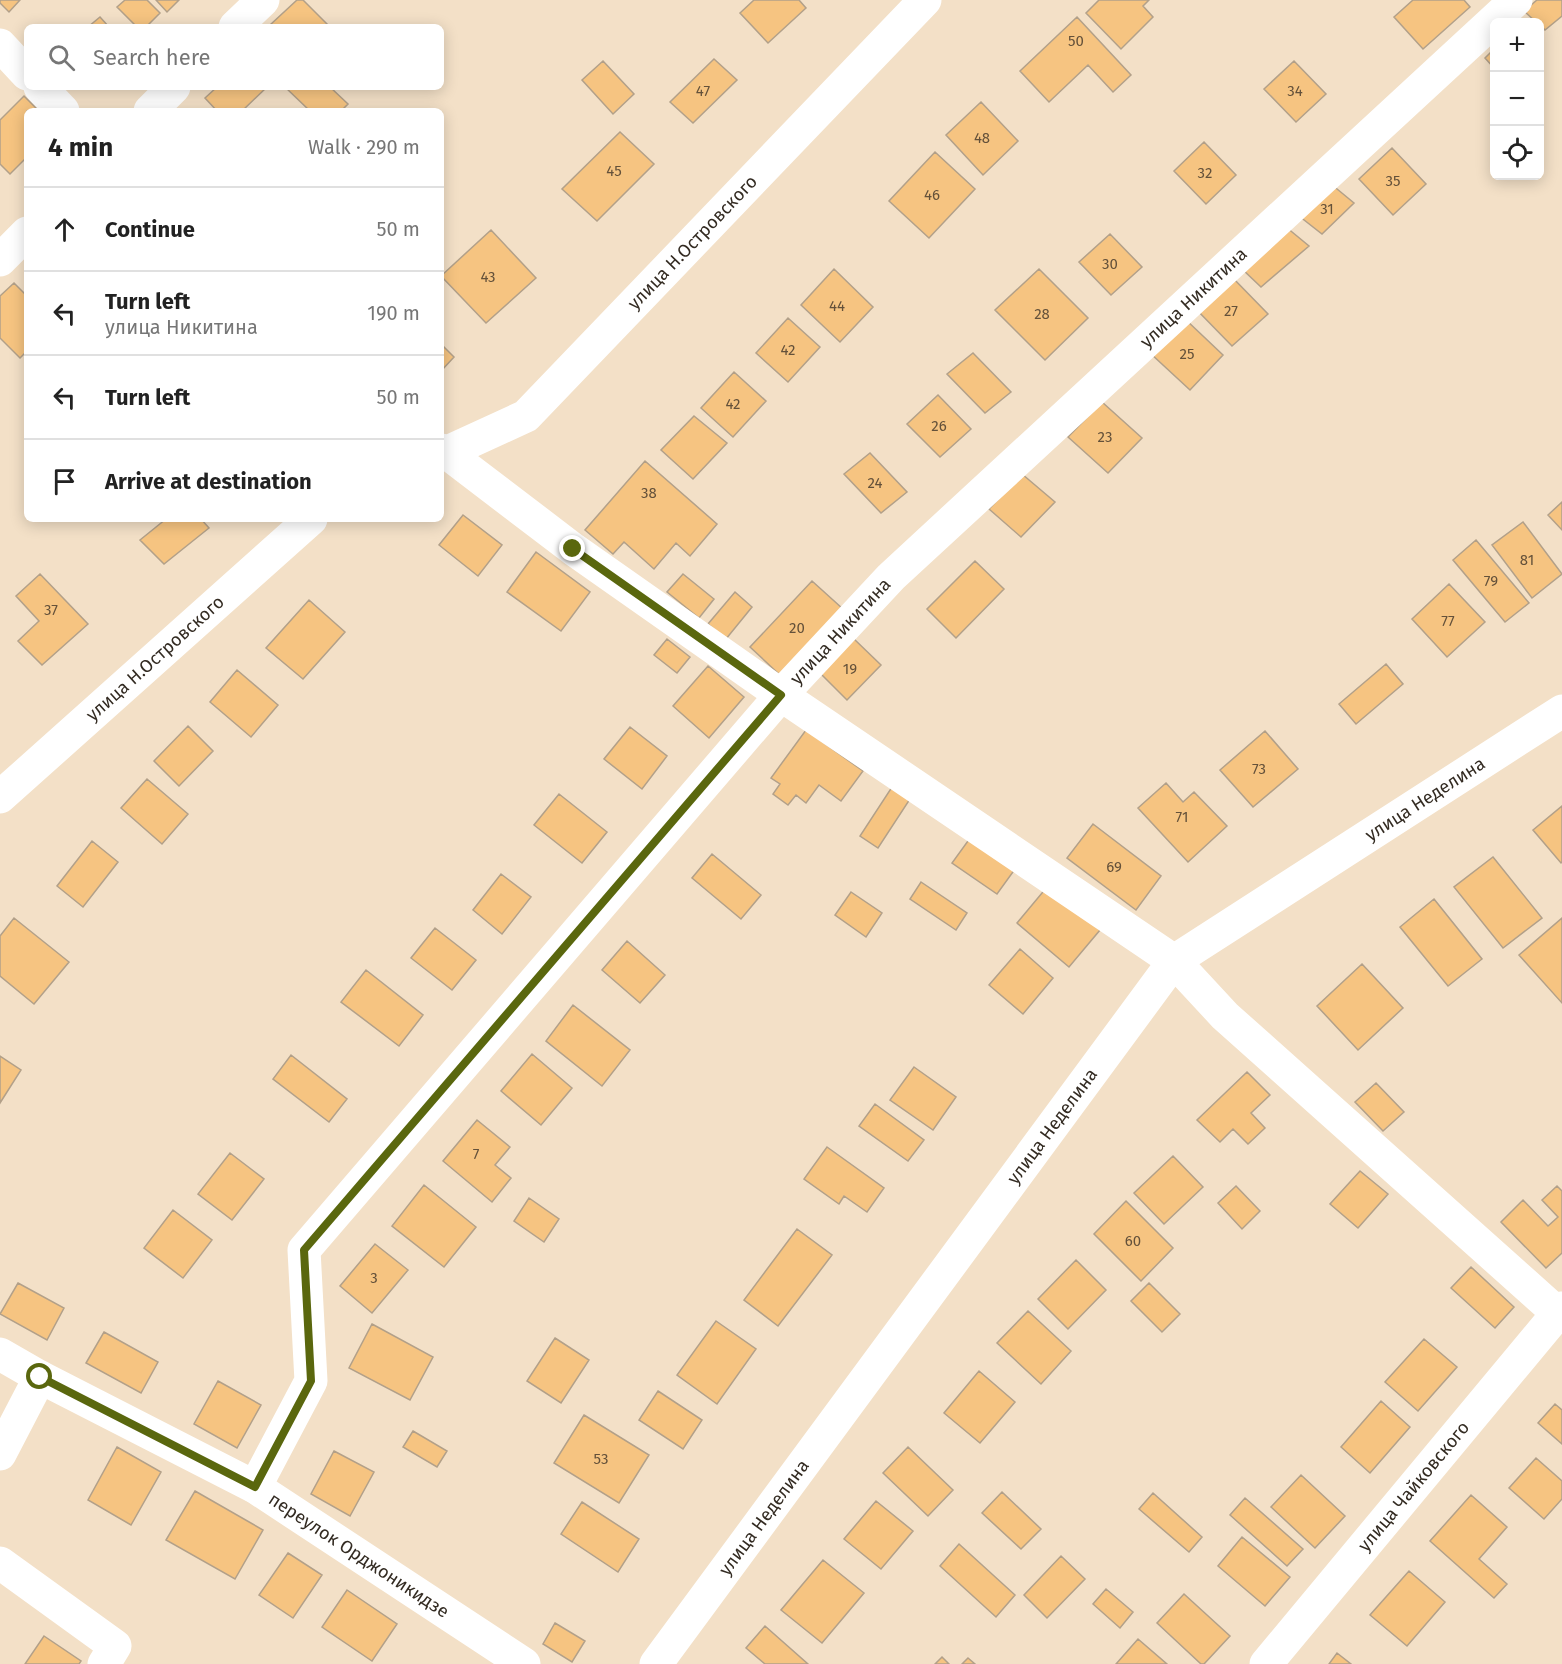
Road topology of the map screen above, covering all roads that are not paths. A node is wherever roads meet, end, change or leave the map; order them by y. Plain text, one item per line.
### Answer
1 (263, 0) edge
2 (925, 0) edge
3 (1515, 0) edge
4 (238, 24) edge
5 (0, 45) edge
6 (24, 71) edge
7 (43, 90) edge
8 (171, 90) edge
9 (60, 108) edge
10 (153, 108) edge
11 (24, 236) edge
12 (0, 260) edge
13 (444, 453) edge
14 (444, 454) edge
15 (308, 522) edge
16 (781, 695) junction
17 (1562, 711) edge
18 (0, 797) edge
19 (1174, 961) junction
20 (1560, 1312) edge
21 (0, 1354) edge
22 (40, 1377) junction
23 (0, 1454) edge
24 (255, 1487) junction
25 (0, 1563) edge
26 (104, 1664) edge
27 (524, 1664) edge
28 (656, 1664) edge
29 (1266, 1664) edge

1 - 4 street
2 - 13 street, улица Н.Островского
3 - 16 street, улица Никитина
5 - 6 street
7 - 9 street
8 - 10 street
11 - 12 street
14 - 16 street
15 - 18 street, улица Н.Островского
16 - 19 street
16 - 24 street, улица Никитина
17 - 19 street, улица Неделина
19 - 20 street
19 - 28 street, улица Неделина
20 - 29 street, улица Чайковского
21 - 22 street, переулок Орджоникидзе
22 - 23 street
22 - 24 street, переулок Орджоникидзе
24 - 27 street, переулок Орджоникидзе
25 - 26 street

